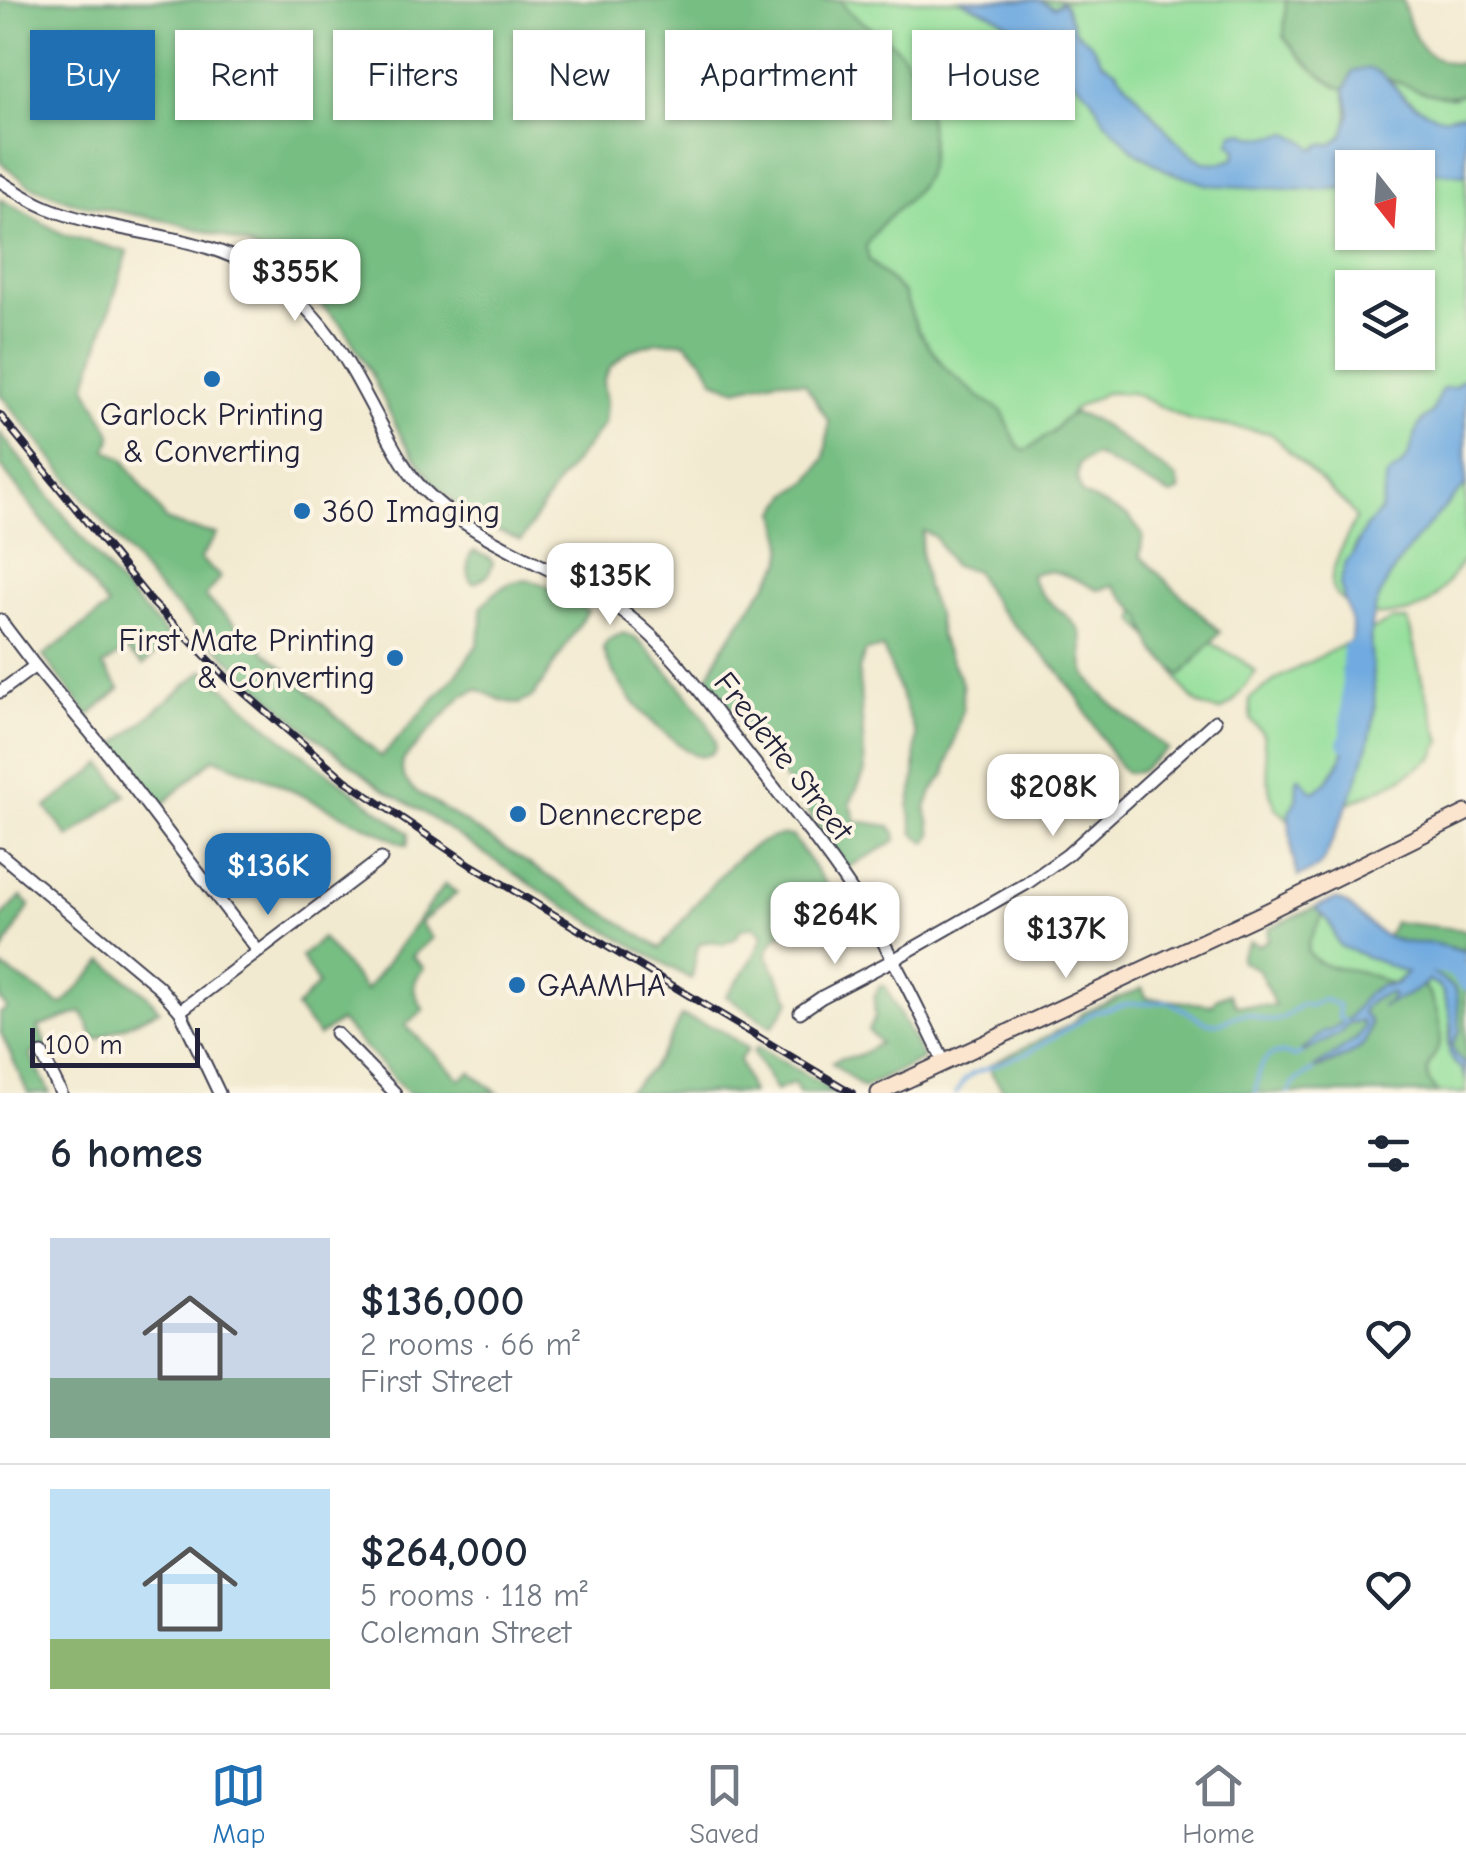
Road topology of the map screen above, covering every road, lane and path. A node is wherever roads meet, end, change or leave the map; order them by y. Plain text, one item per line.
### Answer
1 (0, 181) edge
2 (0, 620) edge
3 (35, 666) junction
4 (0, 692) edge
5 (1215, 722) dead end
6 (1466, 813) edge
7 (0, 854) edge
8 (382, 860) dead end
9 (258, 950) junction
10 (893, 960) junction
11 (180, 1011) junction
12 (800, 1012) dead end
13 (336, 1033) dead end
14 (42, 1054) dead end
15 (944, 1062) junction
16 (60, 1093) edge
17 (219, 1093) edge
18 (395, 1093) edge
19 (879, 1093) edge

1 - 10 street, Fredette Street
2 - 3 street
3 - 4 street
3 - 9 street
5 - 10 street
6 - 15 main road
7 - 11 street
8 - 9 street
9 - 11 street
10 - 12 street
10 - 15 street, Fredette Street
11 - 17 street
13 - 18 street
14 - 16 street
15 - 19 main road

